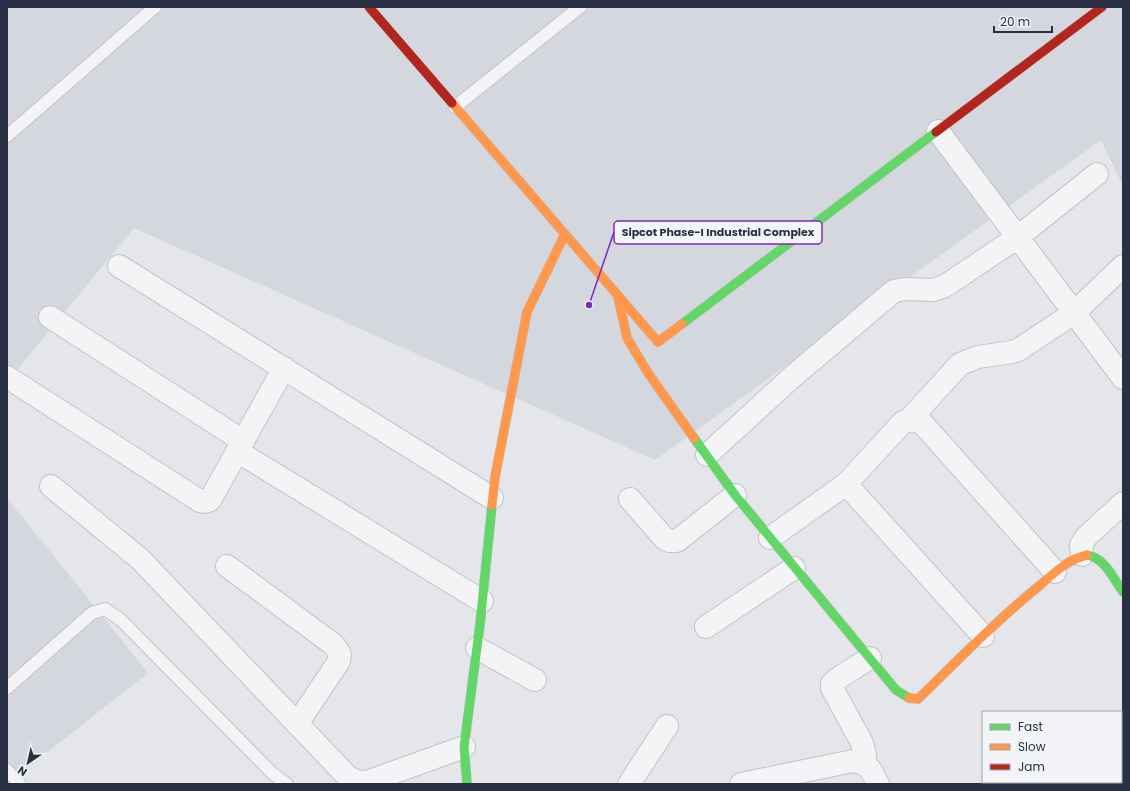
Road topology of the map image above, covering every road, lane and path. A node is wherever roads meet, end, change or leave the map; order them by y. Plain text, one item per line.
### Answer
1 (154, 7) edge
2 (369, 7) edge
3 (580, 7) edge
4 (1102, 7) edge
5 (455, 107) junction
6 (938, 131) junction
7 (7, 136) edge
8 (1097, 174) dead end
9 (565, 234) junction
10 (1018, 238) junction
11 (119, 266) dead end
12 (1123, 266) edge
13 (618, 296) junction
14 (1074, 313) junction
15 (50, 317) dead end
16 (284, 368) junction
17 (7, 378) edge
18 (1123, 378) edge
19 (909, 420) junction
20 (240, 446) junction
21 (707, 455) junction
22 (846, 484) junction
23 (51, 486) dead end
24 (735, 495) junction
25 (492, 498) junction
26 (630, 499) dead end
27 (1123, 503) edge
28 (770, 538) junction
29 (1082, 555) junction
30 (227, 566) dead end
31 (794, 568) junction
32 (1055, 572) junction
33 (1123, 592) edge
34 (482, 601) junction
35 (706, 627) dead end
36 (983, 636) junction
37 (477, 648) junction
38 (870, 658) junction
39 (535, 680) dead end
40 (7, 688) edge
41 (297, 724) junction
42 (667, 726) dead end
43 (464, 747) junction
44 (862, 763) junction
45 (7, 770) edge
46 (363, 783) edge
47 (20, 784) edge
48 (287, 784) edge
49 (467, 784) edge
50 (629, 784) edge
51 (741, 784) edge
52 (878, 784) edge

1 - 7 lane
2 - 5 street
3 - 5 lane
4 - 6 street
5 - 9 street
6 - 10 street
6 - 13 street
8 - 10 street
9 - 13 street
9 - 25 street
10 - 14 street
10 - 21 street
11 - 16 street
12 - 14 street
13 - 21 street
14 - 18 street
14 - 19 street
15 - 20 street
16 - 20 street
16 - 25 street
17 - 20 street
19 - 22 street
19 - 32 street
20 - 34 street
21 - 24 street
22 - 28 street
22 - 36 street
23 - 41 street
24 - 26 street
24 - 28 street
25 - 34 street
27 - 29 street
28 - 31 street
29 - 32 street
29 - 33 street
30 - 41 street
31 - 35 street
31 - 38 street
32 - 36 street
34 - 37 street
36 - 38 street
37 - 39 street
37 - 43 street
38 - 44 street
40 - 48 lane
41 - 46 street
42 - 50 street
43 - 46 street
43 - 49 street
44 - 51 street
44 - 52 street
45 - 47 lane

